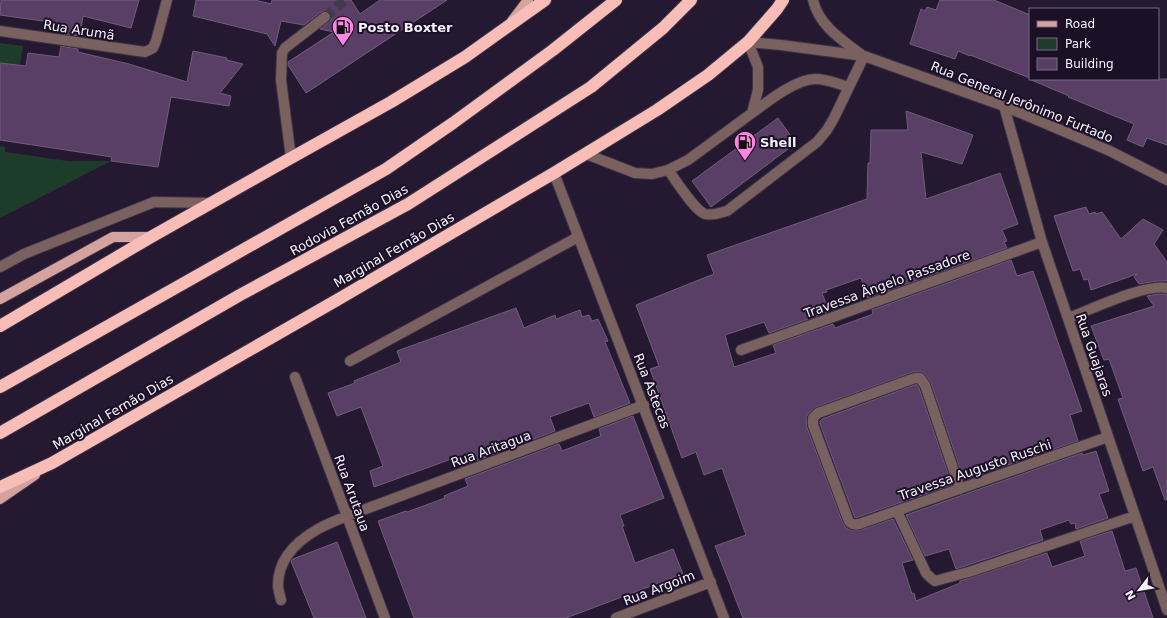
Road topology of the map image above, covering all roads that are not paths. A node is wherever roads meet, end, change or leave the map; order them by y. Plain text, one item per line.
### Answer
1 (167, 0) edge
2 (528, 0) edge
3 (545, 0) edge
4 (616, 0) edge
5 (691, 0) edge
6 (783, 0) edge
7 (813, 0) edge
8 (325, 17) tunnel mouth
9 (506, 29) junction
10 (0, 31) edge
11 (748, 42) junction
12 (864, 56) junction
13 (849, 87) junction
14 (1004, 106) junction
15 (752, 112) junction
16 (586, 154) junction
17 (291, 158) junction
18 (668, 170) junction
19 (554, 173) junction
20 (1167, 180) edge
21 (211, 203) junction
22 (151, 237) junction
23 (578, 237) junction
24 (1042, 242) junction
25 (0, 267) edge
26 (1167, 288) edge
27 (0, 298) edge
28 (1068, 318) junction
29 (0, 326) edge
30 (741, 350) dead end
31 (350, 361) dead end
32 (295, 377) dead end
33 (0, 387) edge
34 (644, 406) junction
35 (0, 434) edge
36 (1108, 437) junction
37 (52, 463) junction
38 (0, 487) edge
39 (960, 489) junction
40 (0, 499) edge
41 (897, 511) junction
42 (347, 516) junction
43 (1135, 516) junction
44 (711, 582) junction
45 (281, 600) dead end
46 (1167, 610) edge
47 (385, 618) edge
48 (616, 618) edge
49 (724, 618) edge

1 - 10 street, Rua Arumã
2 - 9 main road
3 - 9 highway
4 - 33 highway, Rodovia Fernão Dias
5 - 35 highway, Rodovia Fernão Dias
6 - 11 highway, Marginal Fernão Dias
7 - 12 street, Rua General Jerônimo Furtado
8 - 17 street
9 - 17 highway
11 - 12 street, Rua General Jerônimo Furtado
11 - 15 street
11 - 16 highway, Marginal Fernão Dias
12 - 13 street
12 - 14 street, Rua General Jerônimo Furtado
13 - 15 street
13 - 18 street
14 - 20 street, Rua General Jerônimo Furtado
14 - 24 street, Rua Guajaras
15 - 18 street
16 - 18 street
16 - 19 highway, Marginal Fernão Dias
17 - 21 highway
19 - 23 street, Rua Astecas
19 - 37 highway, Marginal Fernão Dias
21 - 22 highway
21 - 25 street
22 - 27 main road
22 - 29 highway
23 - 31 street
23 - 34 street, Rua Astecas
24 - 28 street, Rua Guajaras
24 - 30 street, Travessa Ângelo Passadore
26 - 28 street
28 - 36 street, Rua Guajaras
32 - 42 street, Rua Arutaua
34 - 42 street, Rua Aritagua
34 - 44 street, Rua Astecas
36 - 39 street, Travessa Augusto Ruschi
36 - 43 street, Rua Guajaras
37 - 38 highway
37 - 40 main road, Marginal Fernão Dias
39 - 41 street, Travessa Augusto Ruschi
39 - 41 street, Travessa Augusto Ruschi
41 - 43 street
42 - 45 street, Rua Aritagua
42 - 47 street, Rua Arutaua
43 - 46 street, Rua Guajaras
44 - 48 street, Rua Argoim
44 - 49 street, Rua Astecas

